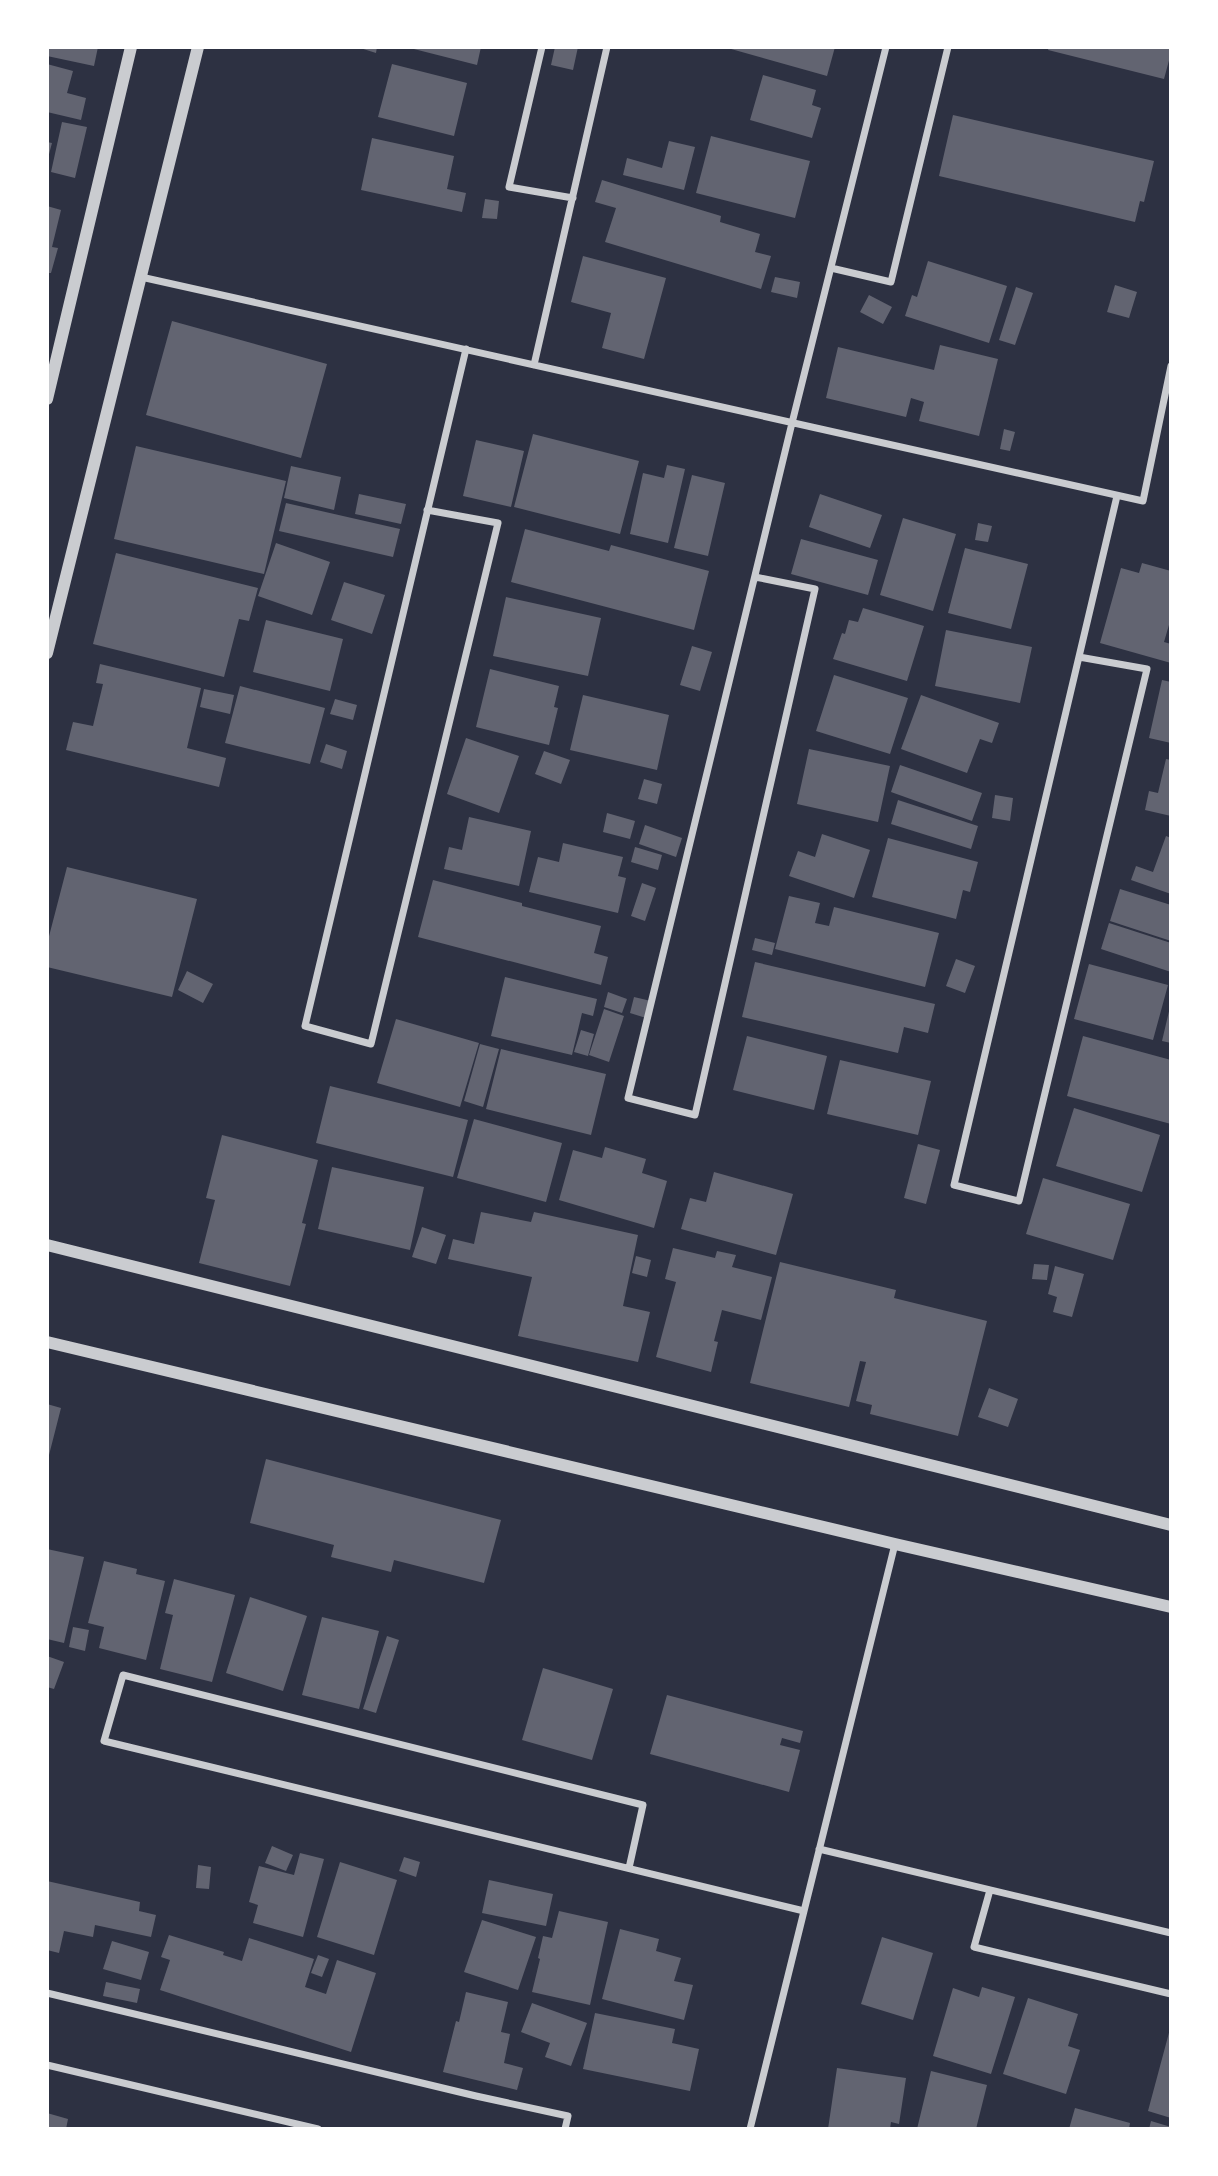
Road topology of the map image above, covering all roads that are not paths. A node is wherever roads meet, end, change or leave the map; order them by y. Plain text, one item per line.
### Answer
1 (131, 47) edge
2 (198, 47) edge
3 (542, 47) edge
4 (607, 47) edge
5 (886, 47) edge
6 (948, 47) edge
7 (573, 198) junction
8 (831, 268) junction
9 (141, 277) junction
10 (466, 349) junction
11 (534, 365) junction
12 (1171, 366) edge
13 (47, 398) edge
14 (792, 423) junction
15 (1117, 496) junction
16 (427, 510) junction
17 (755, 577) junction
18 (47, 653) edge
19 (1079, 657) junction
20 (47, 1245) edge
21 (47, 1342) edge
22 (1171, 1525) edge
23 (895, 1544) junction
24 (1171, 1607) edge
25 (819, 1849) junction
26 (629, 1868) junction
27 (990, 1890) junction
28 (804, 1911) junction
29 (1171, 1933) edge
30 (47, 1993) edge
31 (1171, 1994) edge
32 (47, 2064) edge
33 (318, 2129) edge
34 (565, 2129) edge
35 (750, 2129) edge

1 - 13 street
2 - 9 street
3 - 7 street
4 - 7 street
5 - 8 street
6 - 8 street
7 - 11 street
8 - 14 street
9 - 10 street
9 - 18 street
10 - 11 street
10 - 16 street
11 - 14 street
12 - 15 street
14 - 15 street
14 - 17 street
15 - 19 street
16 - 16 street
17 - 17 street
19 - 19 street
20 - 22 street
21 - 23 street
23 - 24 street
23 - 25 street
25 - 27 street
25 - 28 street
26 - 26 street
26 - 28 street
27 - 29 street
27 - 31 street
28 - 35 street
30 - 34 street
32 - 33 street

